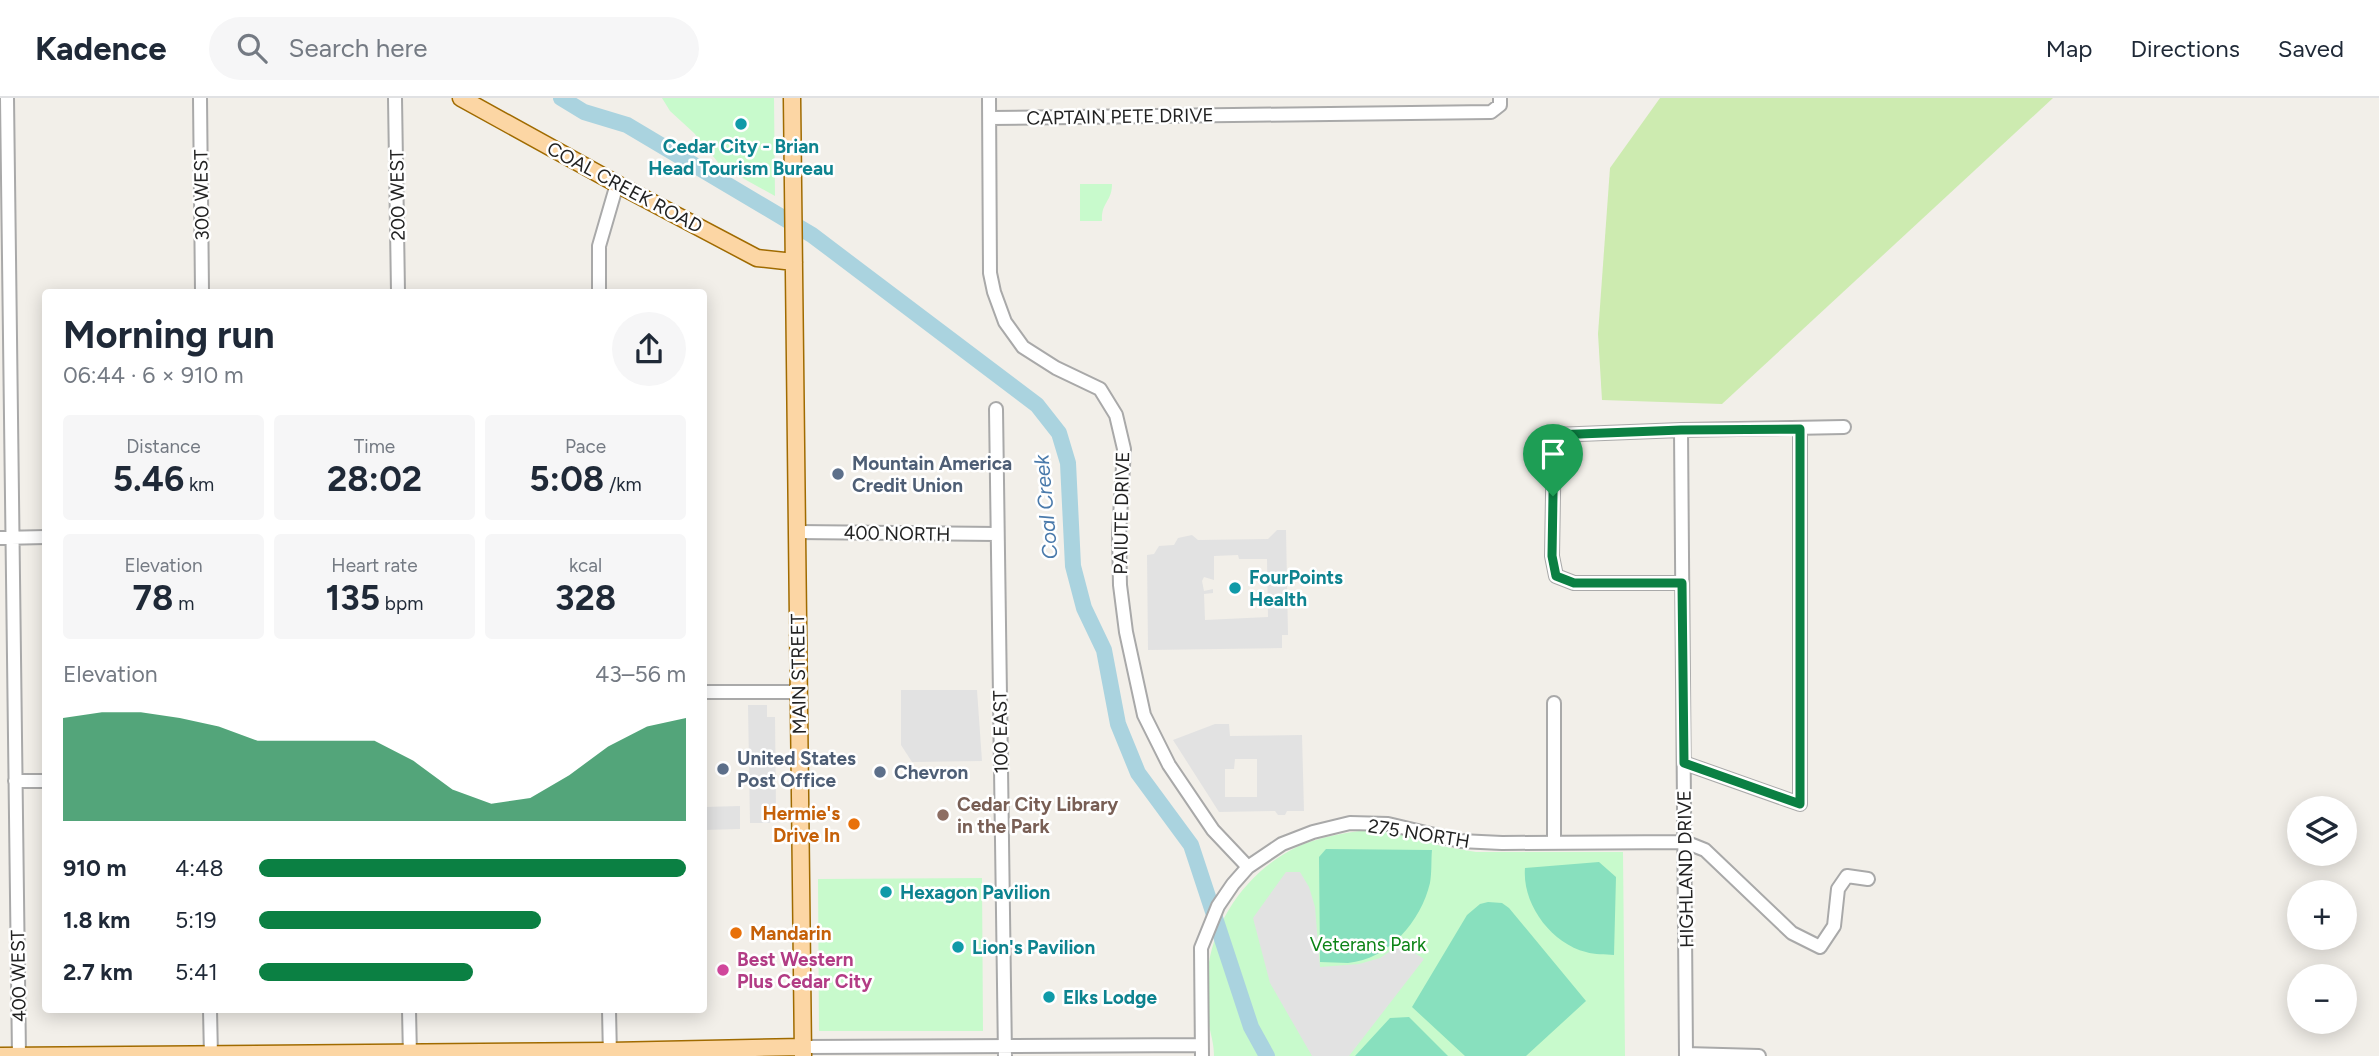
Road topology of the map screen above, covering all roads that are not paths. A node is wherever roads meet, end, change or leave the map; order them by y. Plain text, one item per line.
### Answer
1 (7, 98) edge
2 (200, 98) edge
3 (395, 98) edge
4 (461, 98) edge
5 (792, 98) edge
6 (989, 98) edge
7 (1500, 101) edge
8 (990, 118) junction
9 (617, 184) junction
10 (794, 262) junction
11 (202, 289) edge
12 (398, 289) edge
13 (599, 289) edge
14 (996, 409) dead end
15 (1844, 427) dead end
16 (1800, 429) junction
17 (1681, 430) junction
18 (797, 532) junction
19 (998, 534) junction
20 (42, 537) edge
21 (6, 538) edge
22 (1682, 583) junction
23 (707, 692) edge
24 (799, 692) junction
25 (1554, 703) dead end
26 (1684, 763) junction
27 (15, 781) junction
28 (42, 781) edge
29 (1554, 842) junction
30 (1685, 842) junction
31 (1248, 867) junction
32 (1868, 879) dead end
33 (210, 1013) edge
34 (409, 1013) edge
35 (609, 1013) edge
36 (1005, 1051) edge
37 (1202, 1051) edge
38 (803, 1052) edge
39 (410, 1054) edge
40 (610, 1054) edge
41 (211, 1055) edge
42 (1686, 1055) edge
43 (0, 1056) edge
44 (19, 1056) edge
45 (1759, 1056) edge

1 - 21 street, 400 WEST
2 - 11 street, 300 WEST
3 - 12 street, 200 WEST
4 - 9 main road, COAL CREEK ROAD
5 - 10 main road, MAIN STREET
6 - 8 street, PAIUTE DRIVE
7 - 8 street, CAPTAIN PETE DRIVE
8 - 31 street, PAIUTE DRIVE
9 - 10 main road, COAL CREEK ROAD
9 - 13 street
10 - 18 main road, MAIN STREET
14 - 19 street, 100 EAST
15 - 16 street
16 - 17 street
16 - 26 street
17 - 22 street, HIGHLAND DRIVE
17 - 22 street
18 - 19 street, 400 NORTH
18 - 24 main road, MAIN STREET
19 - 36 street, 100 EAST
20 - 21 street
21 - 27 street, 400 WEST
22 - 26 street, HIGHLAND DRIVE
23 - 24 street
24 - 38 main road, MAIN STREET
25 - 29 street
26 - 30 street, HIGHLAND DRIVE
27 - 28 street
27 - 44 street, 400 WEST
29 - 30 street, 275 NORTH
29 - 31 street, 275 NORTH
30 - 32 street
30 - 42 street, HIGHLAND DRIVE
31 - 37 street, 275 NORTH
33 - 41 street
34 - 39 street
35 - 40 street
36 - 37 street
36 - 38 street
38 - 40 main road
39 - 40 main road
39 - 41 main road
41 - 44 main road
42 - 45 street
43 - 44 main road

